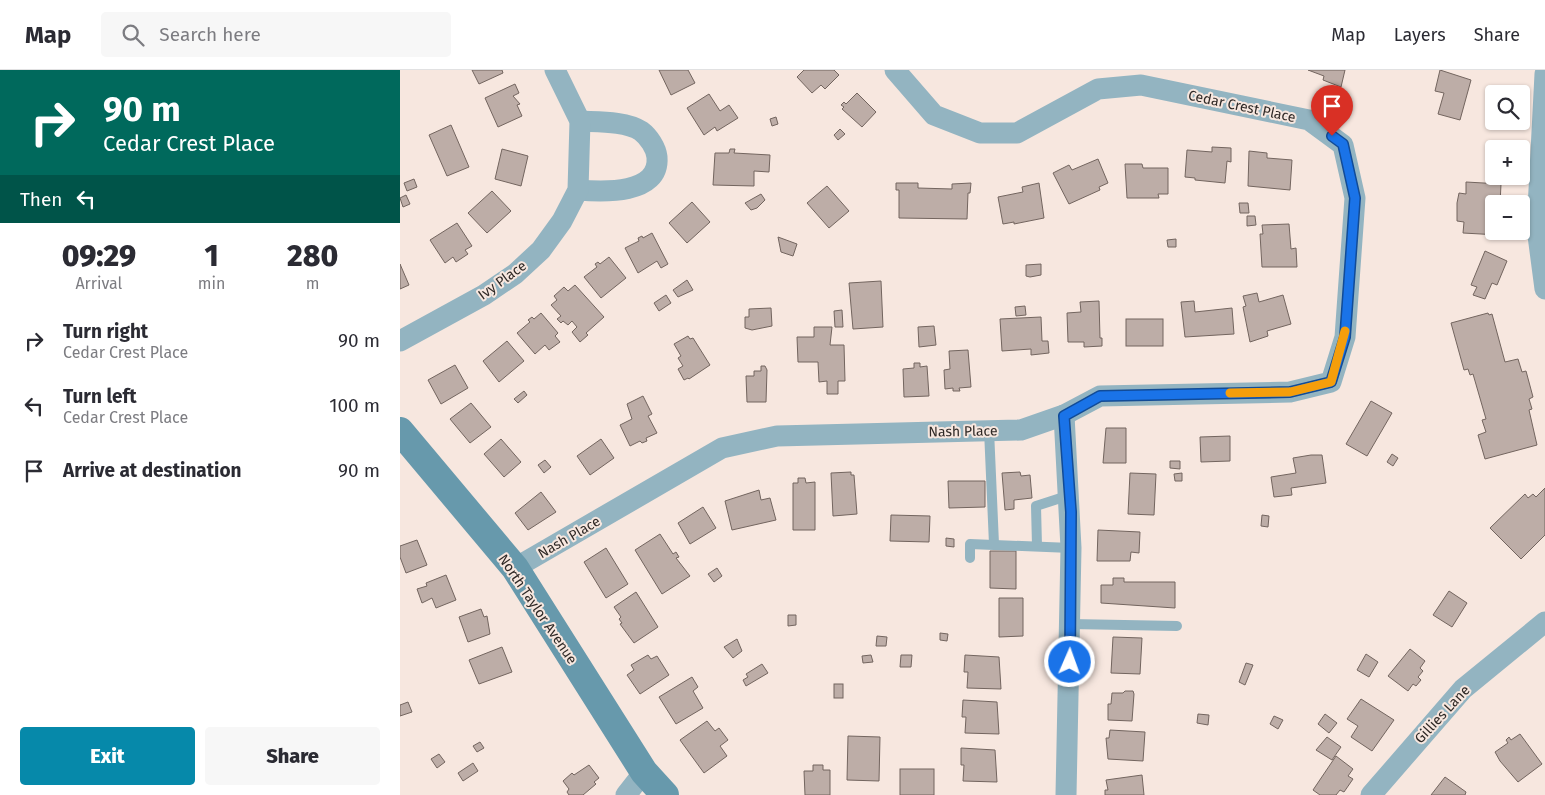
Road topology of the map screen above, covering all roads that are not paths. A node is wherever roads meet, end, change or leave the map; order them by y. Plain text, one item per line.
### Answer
1 (555, 70) edge
2 (895, 70) edge
3 (1545, 74) edge
4 (580, 121) junction
5 (578, 190) junction
6 (1545, 289) edge
7 (400, 341) edge
8 (1064, 416) junction
9 (989, 430) junction
10 (400, 431) edge
11 (1070, 495) junction
12 (994, 544) junction
13 (1036, 546) junction
14 (1071, 548) junction
15 (970, 558) dead end
16 (515, 568) junction
17 (1545, 622) edge
18 (1071, 624) junction
19 (1177, 626) dead end
20 (644, 772) junction
21 (626, 795) edge
22 (665, 795) edge
23 (1066, 795) edge
24 (1371, 795) edge

1 - 4 street, Ivy Place
2 - 8 street, Cedar Crest Place
3 - 6 street
4 - 5 street, Ivy Place
4 - 5 street
5 - 7 street, Ivy Place
8 - 9 street, Nash Place
8 - 11 street
9 - 12 lane
9 - 16 street, Nash Place
10 - 16 street, North Taylor Avenue
11 - 13 lane
11 - 14 street
12 - 13 lane
12 - 15 lane
13 - 14 lane
14 - 18 street
16 - 20 street, North Taylor Avenue
17 - 24 street, Gillies Lane
18 - 19 lane
18 - 23 street
20 - 21 street
20 - 22 street, North Taylor Avenue

